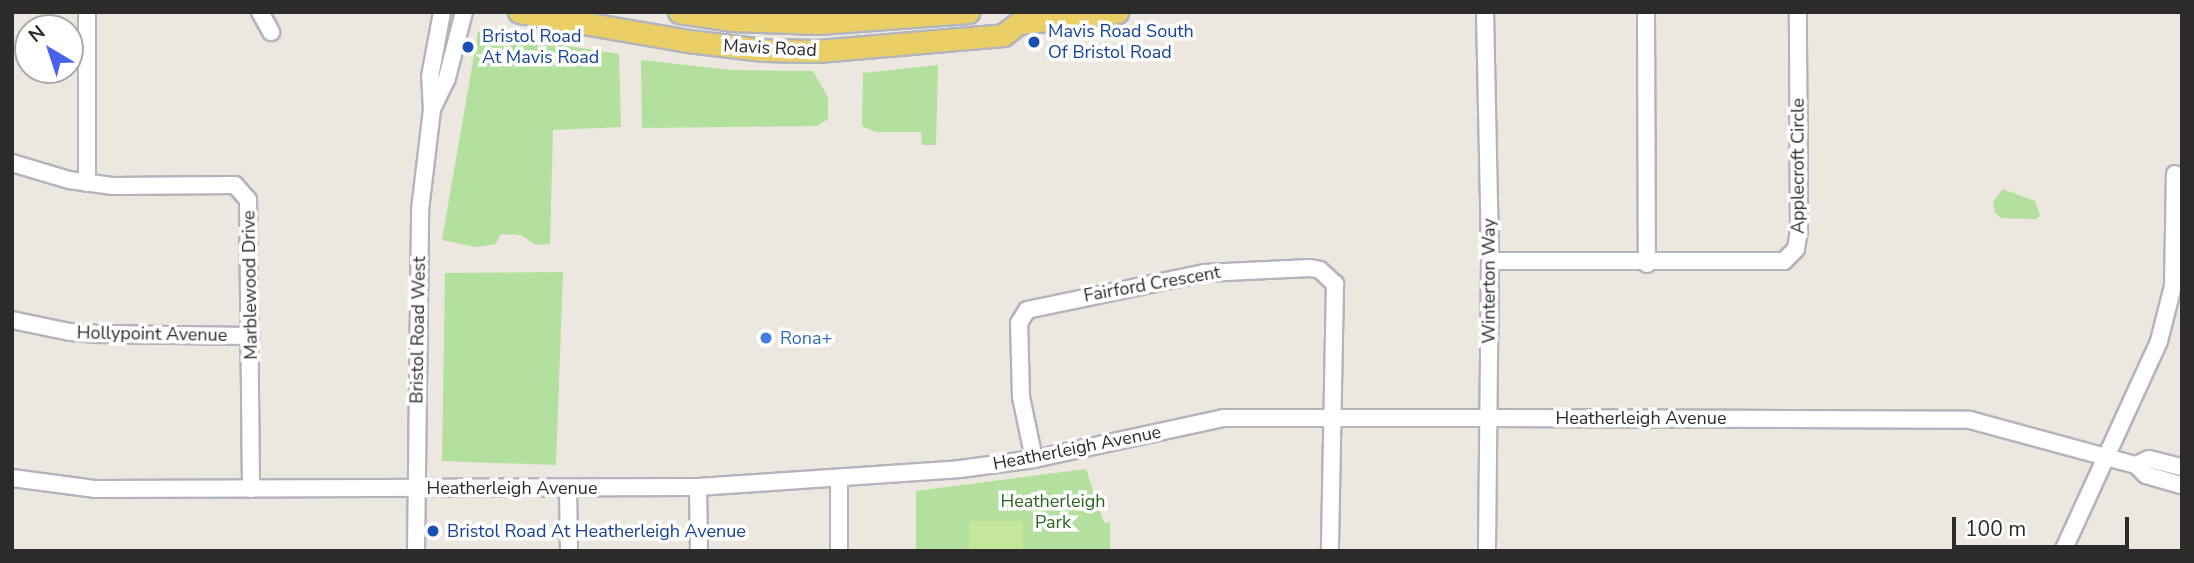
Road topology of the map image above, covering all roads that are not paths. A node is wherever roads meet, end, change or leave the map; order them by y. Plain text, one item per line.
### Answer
1 (87, 12) edge
2 (260, 12) edge
3 (442, 12) edge
4 (464, 12) edge
5 (519, 12) edge
6 (679, 12) edge
7 (969, 12) edge
8 (1117, 12) edge
9 (1485, 12) edge
10 (1646, 12) edge
11 (1798, 12) edge
12 (1012, 18) edge
13 (271, 32) dead end
14 (432, 110) junction
15 (12, 163) edge
16 (2175, 174) dead end
17 (87, 183) junction
18 (1490, 261) junction
19 (1647, 264) junction
20 (12, 320) edge
21 (251, 335) junction
22 (1330, 417) junction
23 (1487, 418) junction
24 (2104, 456) junction
25 (1034, 459) junction
26 (2136, 465) junction
27 (2182, 467) edge
28 (12, 478) edge
29 (839, 480) junction
30 (2182, 485) edge
31 (698, 487) junction
32 (568, 488) junction
33 (251, 489) junction
34 (415, 489) junction
35 (416, 551) edge
36 (569, 551) edge
37 (699, 551) edge
38 (839, 551) edge
39 (1330, 551) edge
40 (1487, 551) edge
41 (2063, 551) edge

1 - 17 street
2 - 13 street
3 - 14 street, Bristol Road West
4 - 14 street, Bristol Road West
5 - 12 main road, Mavis Road
6 - 7 main road, Mavis Road
8 - 12 main road, Mavis Road
9 - 18 street, Winterton Way
10 - 19 street
11 - 19 street, Applecroft Circle
14 - 34 street, Bristol Road West
15 - 17 street, Marblewood Drive
16 - 24 street
17 - 21 street, Marblewood Drive
18 - 19 street, Applecroft Circle
18 - 23 street, Winterton Way
20 - 21 street, Hollypoint Avenue
21 - 33 street, Marblewood Drive
22 - 23 street, Heatherleigh Avenue
22 - 25 street, Heatherleigh Avenue
22 - 25 street, Fairford Crescent
22 - 39 street
23 - 24 street, Heatherleigh Avenue
23 - 40 street, Winterton Way
24 - 26 street, Heatherleigh Avenue
24 - 41 street
25 - 29 street, Heatherleigh Avenue
26 - 27 street, Heatherleigh Avenue
26 - 30 street, Heatherleigh Avenue
28 - 33 street, Heatherleigh Avenue
29 - 31 street, Heatherleigh Avenue
29 - 38 street
31 - 32 street, Heatherleigh Avenue
31 - 37 street
32 - 34 street, Heatherleigh Avenue
32 - 36 street
33 - 34 street, Heatherleigh Avenue
34 - 35 street, Bristol Road West

